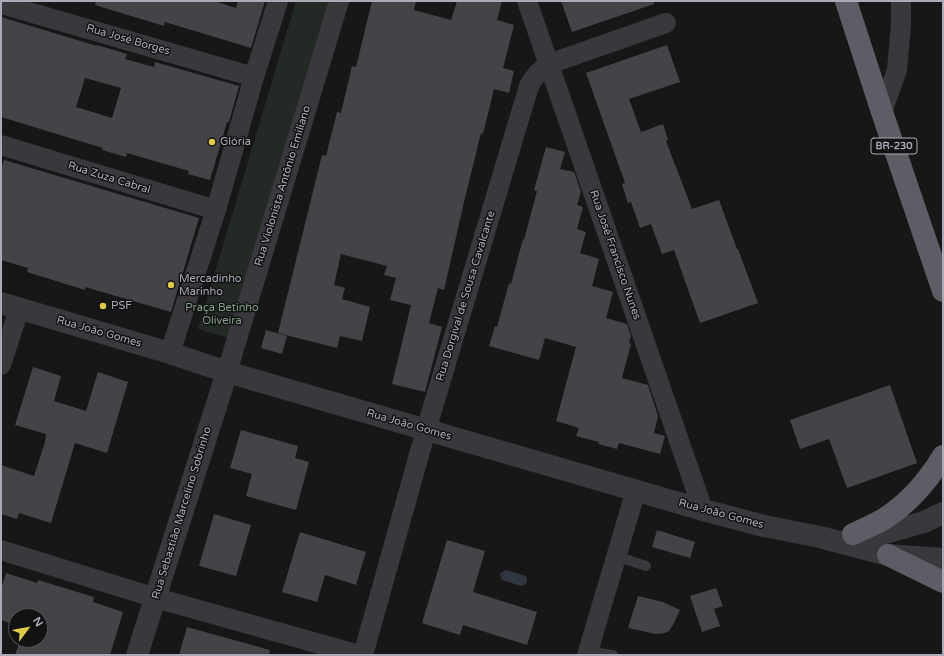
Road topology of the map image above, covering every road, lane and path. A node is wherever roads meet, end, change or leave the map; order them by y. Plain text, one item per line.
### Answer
1 (278, 1) edge
2 (339, 1) edge
3 (527, 1) edge
4 (846, 1) edge
5 (901, 1) edge
6 (1, 4) edge
7 (666, 23) dead end
8 (549, 64) junction
9 (254, 77) junction
10 (882, 112) junction
11 (1, 145) edge
12 (216, 210) junction
13 (943, 291) edge
14 (10, 306) edge
15 (170, 353) junction
16 (1, 365) edge
17 (227, 372) junction
18 (426, 430) junction
19 (943, 456) edge
20 (636, 490) junction
21 (703, 510) junction
22 (943, 513) edge
23 (853, 534) junction
24 (820, 537) junction
25 (1, 550) edge
26 (888, 555) junction
27 (616, 556) junction
28 (943, 559) edge
29 (646, 566) dead end
30 (943, 582) edge
31 (156, 598) junction
32 (587, 653) edge
33 (137, 655) edge
34 (359, 655) edge
35 (364, 655) edge
36 (613, 655) edge

1 - 9 street
2 - 17 street, Rua Violonista Antônio Emiliano
3 - 8 street, Rua José Francisco Nunes
4 - 10 highway, BR-230
5 - 10 street
6 - 9 street, Rua José Borges
7 - 8 street, Rua Dorgival de Sousa Cavalcante
8 - 18 street, Rua Dorgival de Sousa Cavalcante
8 - 21 street, Rua José Francisco Nunes
9 - 12 street
10 - 13 highway, BR-230
11 - 12 street, Rua Zuza Cabral
12 - 15 street
14 - 15 street, Rua João Gomes
14 - 16 street
15 - 17 street, Rua João Gomes
17 - 18 street, Rua João Gomes
17 - 31 street, Rua Sebastião Marcelino Sobrinho
18 - 20 street, Rua João Gomes
18 - 35 street, Rua Dorgival de Sousa Cavalcante
19 - 23 highway
20 - 21 street, Rua João Gomes
20 - 27 street
21 - 24 street, Rua João Gomes
22 - 23 street
23 - 24 street
24 - 26 street
25 - 31 street
26 - 28 street
26 - 30 highway
27 - 29 lane
27 - 32 street
31 - 33 street, Rua Sebastião Marcelino Sobrinho
31 - 34 street
32 - 36 lane

